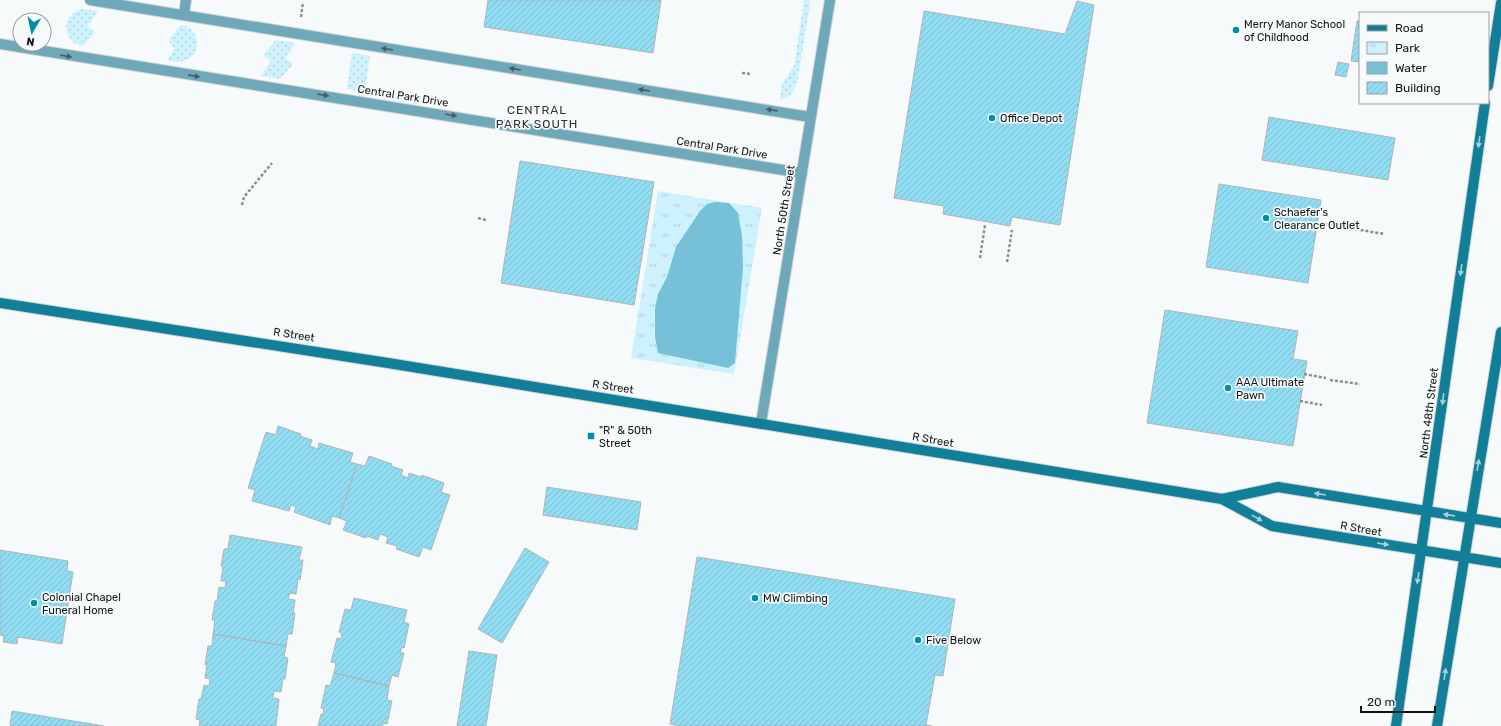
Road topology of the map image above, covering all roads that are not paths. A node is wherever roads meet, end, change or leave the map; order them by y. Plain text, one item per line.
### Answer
1 (90, 0) edge
2 (186, 0) edge
3 (830, 0) edge
4 (1501, 3) edge
5 (184, 15) junction
6 (0, 44) edge
7 (1489, 80) edge
8 (1485, 104) edge
9 (810, 116) junction
10 (802, 173) junction
11 (0, 303) edge
12 (1501, 332) edge
13 (761, 423) junction
14 (1222, 499) junction
15 (1428, 512) junction
16 (1471, 518) junction
17 (1501, 523) edge
18 (1422, 550) junction
19 (1464, 557) junction
20 (1501, 563) edge
21 (1396, 726) edge
22 (1437, 726) edge

1 - 5 street
2 - 5 street
3 - 9 street, North 50th Street
4 - 7 main road
9 -> 5 street
6 -> 10 street, Central Park Drive
8 -> 15 main road, North 48th Street
9 - 10 street, North 50th Street
10 - 13 street, North 50th Street
11 - 13 main road, R Street
16 -> 12 main road
13 - 14 main road, R Street
15 -> 14 main road, R Street
14 -> 18 main road, R Street
16 -> 15 main road, R Street
15 - 18 main road, North 48th Street
16 - 17 main road, R Street
16 - 19 main road
18 - 19 main road, R Street
18 -> 21 main road, North 48th Street
19 - 20 main road, R Street
22 -> 19 main road

